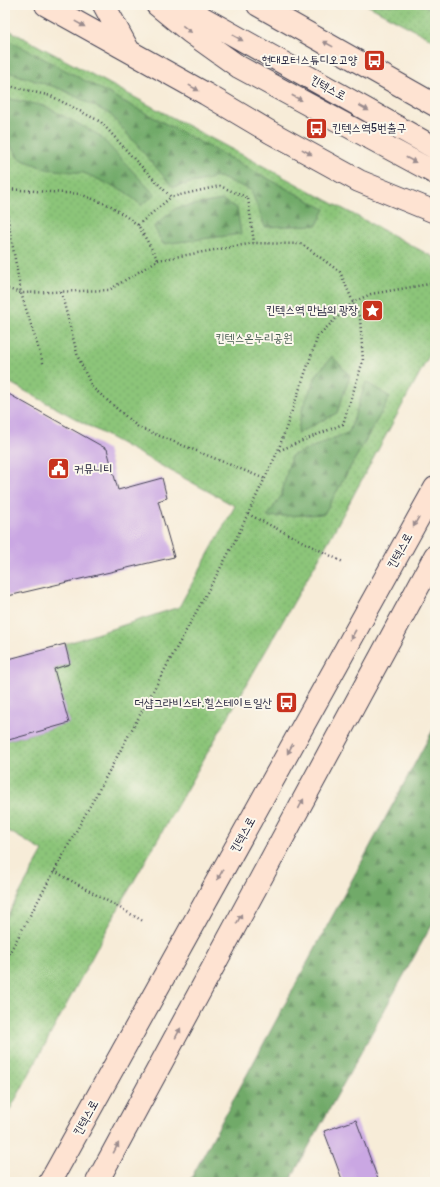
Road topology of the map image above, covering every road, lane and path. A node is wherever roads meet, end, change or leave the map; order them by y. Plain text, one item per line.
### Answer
1 (46, 5) edge
2 (104, 5) edge
3 (157, 5) edge
4 (180, 5) edge
5 (258, 5) edge
6 (129, 51) junction
7 (5, 85) edge
8 (435, 104) edge
9 (435, 148) edge
10 (435, 173) edge
11 (5, 189) edge
12 (171, 197) junction
13 (5, 203) edge
14 (435, 212) edge
15 (138, 225) junction
16 (254, 243) junction
17 (158, 260) junction
18 (435, 283) edge
19 (5, 288) edge
20 (61, 292) junction
21 (21, 293) junction
22 (353, 302) junction
23 (44, 366) dead end
24 (278, 451) junction
25 (265, 479) junction
26 (435, 488) edge
27 (248, 514) junction
28 (435, 556) edge
29 (343, 562) dead end
30 (54, 871) junction
31 (143, 921) dead end
32 (5, 961) edge
33 (50, 1182) edge
34 (97, 1182) edge

1 -> 6 main road
2 - 6 main road
3 -> 10 main road
4 -> 9 main road, 킨텍스로
8 -> 5 main road
6 -> 14 main road
7 - 12 path
11 - 15 path
12 - 15 path
12 - 16 path
13 - 21 path
15 - 17 path
16 - 17 path
16 - 22 path
17 - 20 path
18 - 22 path
19 - 21 path
20 - 21 path
20 - 25 path
21 - 23 path
22 - 24 path
22 - 24 path
24 - 25 path
25 - 27 path
26 -> 33 main road, 킨텍스로
27 - 29 path
27 - 30 path
34 -> 28 main road
30 - 31 path
30 - 32 path

